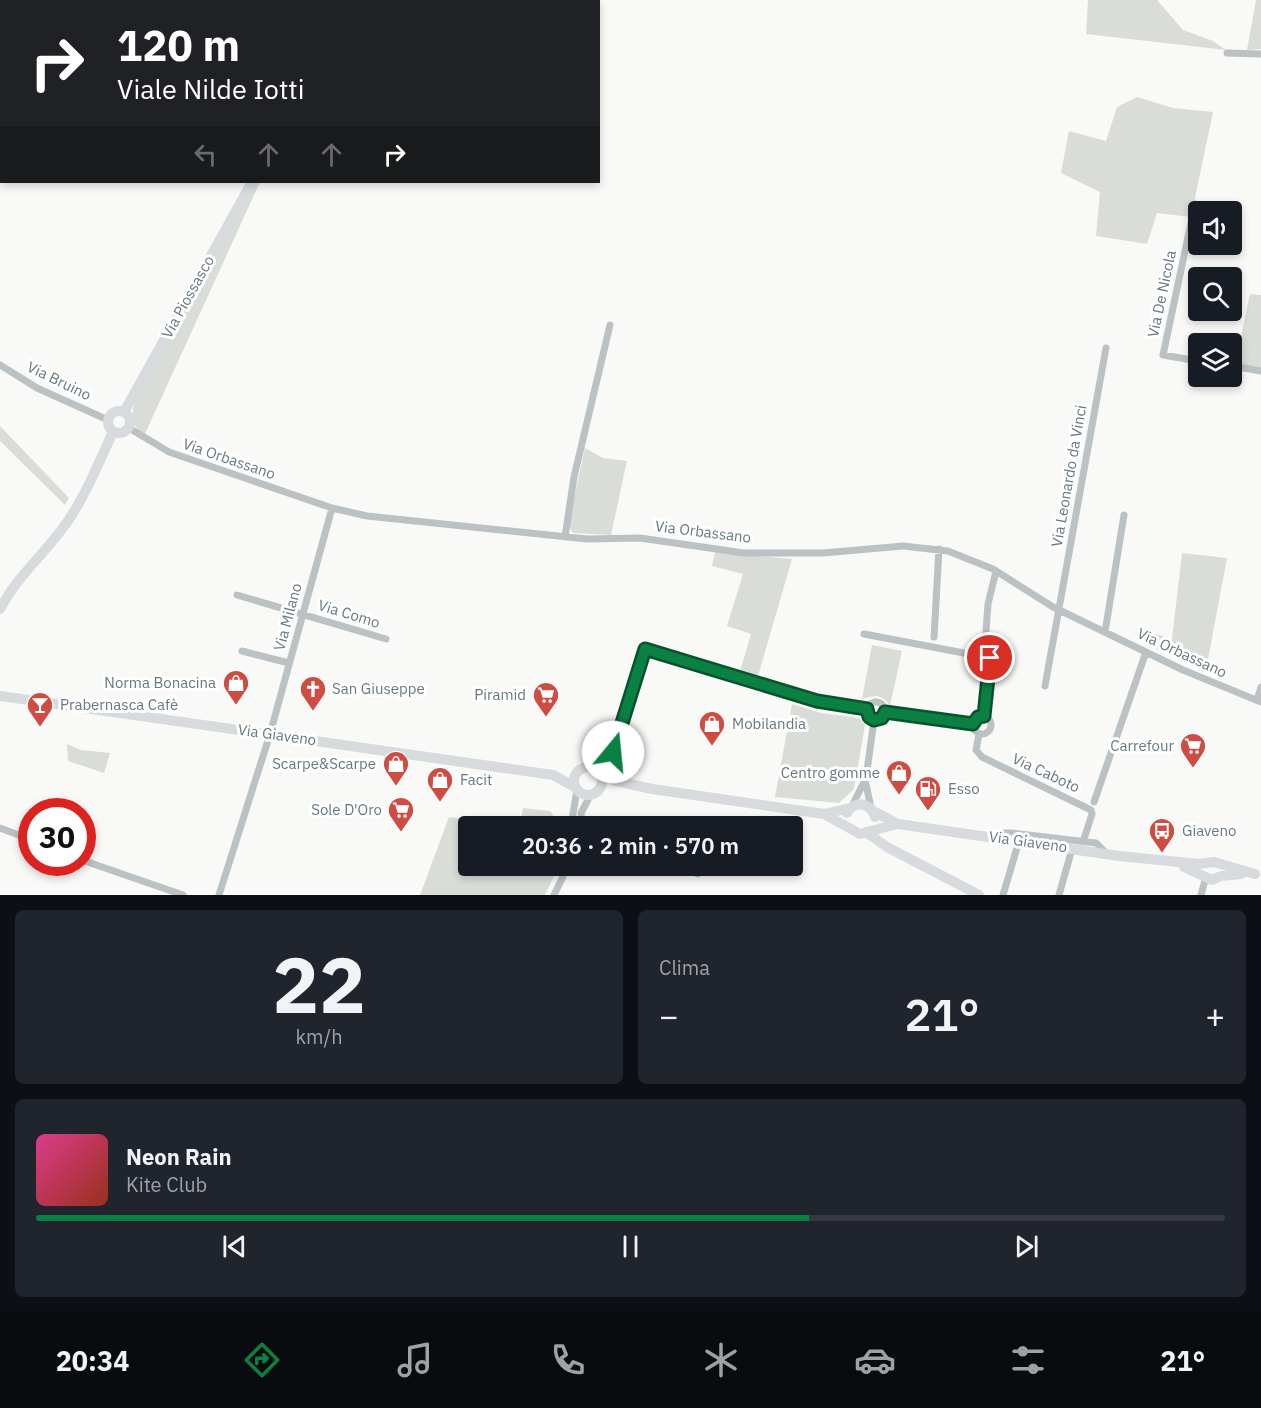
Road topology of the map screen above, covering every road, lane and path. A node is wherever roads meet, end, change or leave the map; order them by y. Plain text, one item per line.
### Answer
1 (1227, 53) dead end
2 (1261, 54) edge
3 (251, 183) edge
4 (1188, 237) edge
5 (610, 325) dead end
6 (1106, 348) dead end
7 (1188, 359) edge
8 (0, 365) edge
9 (1242, 368) edge
10 (1261, 371) edge
11 (124, 412) junction
12 (108, 420) junction
13 (129, 428) junction
14 (113, 432) junction
15 (332, 508) junction
16 (1124, 515) dead end
17 (565, 537) junction
18 (939, 549) junction
19 (996, 571) junction
20 (237, 595) dead end
21 (0, 609) edge
22 (1058, 609) junction
23 (303, 614) junction
24 (1105, 632) junction
25 (864, 633) dead end
26 (934, 637) dead end
27 (386, 639) dead end
28 (985, 644) dead end
29 (242, 651) dead end
30 (1146, 652) junction
31 (289, 663) junction
32 (1045, 686) dead end
33 (1261, 687) edge
34 (0, 696) edge
35 (1259, 701) edge
36 (867, 709) junction
37 (885, 712) junction
38 (984, 716) junction
39 (874, 720) junction
40 (973, 724) junction
41 (270, 734) junction
42 (979, 734) junction
43 (613, 752) junction
44 (584, 768) junction
45 (600, 773) junction
46 (553, 775) junction
47 (866, 778) junction
48 (576, 788) junction
49 (651, 789) junction
50 (594, 793) junction
51 (1094, 802) dead end
52 (850, 808) junction
53 (575, 810) junction
54 (873, 811) junction
55 (824, 814) junction
56 (574, 816) edge
57 (577, 816) edge
58 (582, 816) edge
59 (898, 824) junction
60 (848, 827) junction
61 (0, 828) edge
62 (868, 831) junction
63 (18, 835) edge
64 (994, 838) junction
65 (1019, 841) junction
66 (1083, 842) junction
67 (1072, 849) junction
68 (1107, 854) junction
69 (1158, 860) junction
70 (96, 865) edge
71 (1258, 874) edge
72 (1213, 875) junction
73 (564, 876) edge
74 (974, 894) edge
75 (1201, 894) edge
76 (183, 895) edge
77 (219, 895) edge
78 (555, 895) edge
79 (1004, 895) edge
80 (1059, 895) edge

1 - 2 street
3 - 11 main road, Via Piossasco
4 - 7 street, Via De Nicola
5 - 17 street
6 - 22 street, Via Leonardo da Vinci
8 - 12 street, Via Bruino
9 - 10 street
11 - 12 main road
11 - 13 main road
12 - 14 main road
13 - 14 main road
13 - 15 street, Via Orbassano
14 - 21 main road
15 - 17 street, Via Orbassano
15 - 23 street, Via Milano
16 - 24 street
17 - 18 street, Via Orbassano
18 - 19 street, Via Orbassano
18 - 26 street
19 - 22 street, Via Orbassano
19 - 28 street
20 - 23 street, Via Como
22 - 24 street, Via Orbassano
22 - 32 street, Via Leonardo da Vinci
23 - 27 street, Via Como
23 - 31 street, Via Milano
24 - 30 street, Via Orbassano
25 - 38 street
29 - 31 street
30 - 35 street, Via Orbassano
30 - 51 street, Via Caboto
31 - 41 street, Via Milano
33 - 35 street, Via Orbassano
34 - 41 main road, Via Giaveno
36 - 37 street
36 - 39 street
36 - 43 street
37 - 39 street
37 - 40 street
38 - 40 street
38 - 42 street
39 - 47 street
40 - 42 street
41 - 46 main road, Via Giaveno
41 - 77 street, Via Milano
42 - 66 street, Via Caboto
43 - 44 street
43 - 45 street
43 - 49 street, Via Giaveno
44 - 45 main road, Via Giaveno
44 - 46 main road, Via Giaveno
44 - 48 main road
45 - 49 main road, Via Giaveno
45 - 50 main road
46 - 48 main road, Via Giaveno
47 - 52 street
47 - 54 street
48 - 50 main road, Via Giaveno
48 - 53 street
49 - 50 main road, Via Giaveno
49 - 55 main road, Via Giaveno
50 - 58 street
52 - 54 main road, Via Giaveno
52 - 55 main road, Via Giaveno
52 - 60 main road
53 - 56 street
53 - 57 street
54 - 59 main road, Via Giaveno
54 - 62 main road
55 - 60 main road, Via Giaveno
59 - 62 main road, Via Giaveno
59 - 64 main road, Via Giaveno
60 - 62 main road, Via Giaveno
61 - 63 street
62 - 74 main road
64 - 65 main road, Via Giaveno
64 - 66 street
65 - 67 main road, Via Giaveno
65 - 79 street
66 - 68 street
67 - 68 main road, Via Giaveno
67 - 80 street
68 - 69 main road, Via Giaveno
69 - 72 main road, Via Giaveno
69 - 72 main road, Via Giaveno
70 - 76 street
71 - 72 main road, Via Giaveno
72 - 75 street
73 - 78 street

